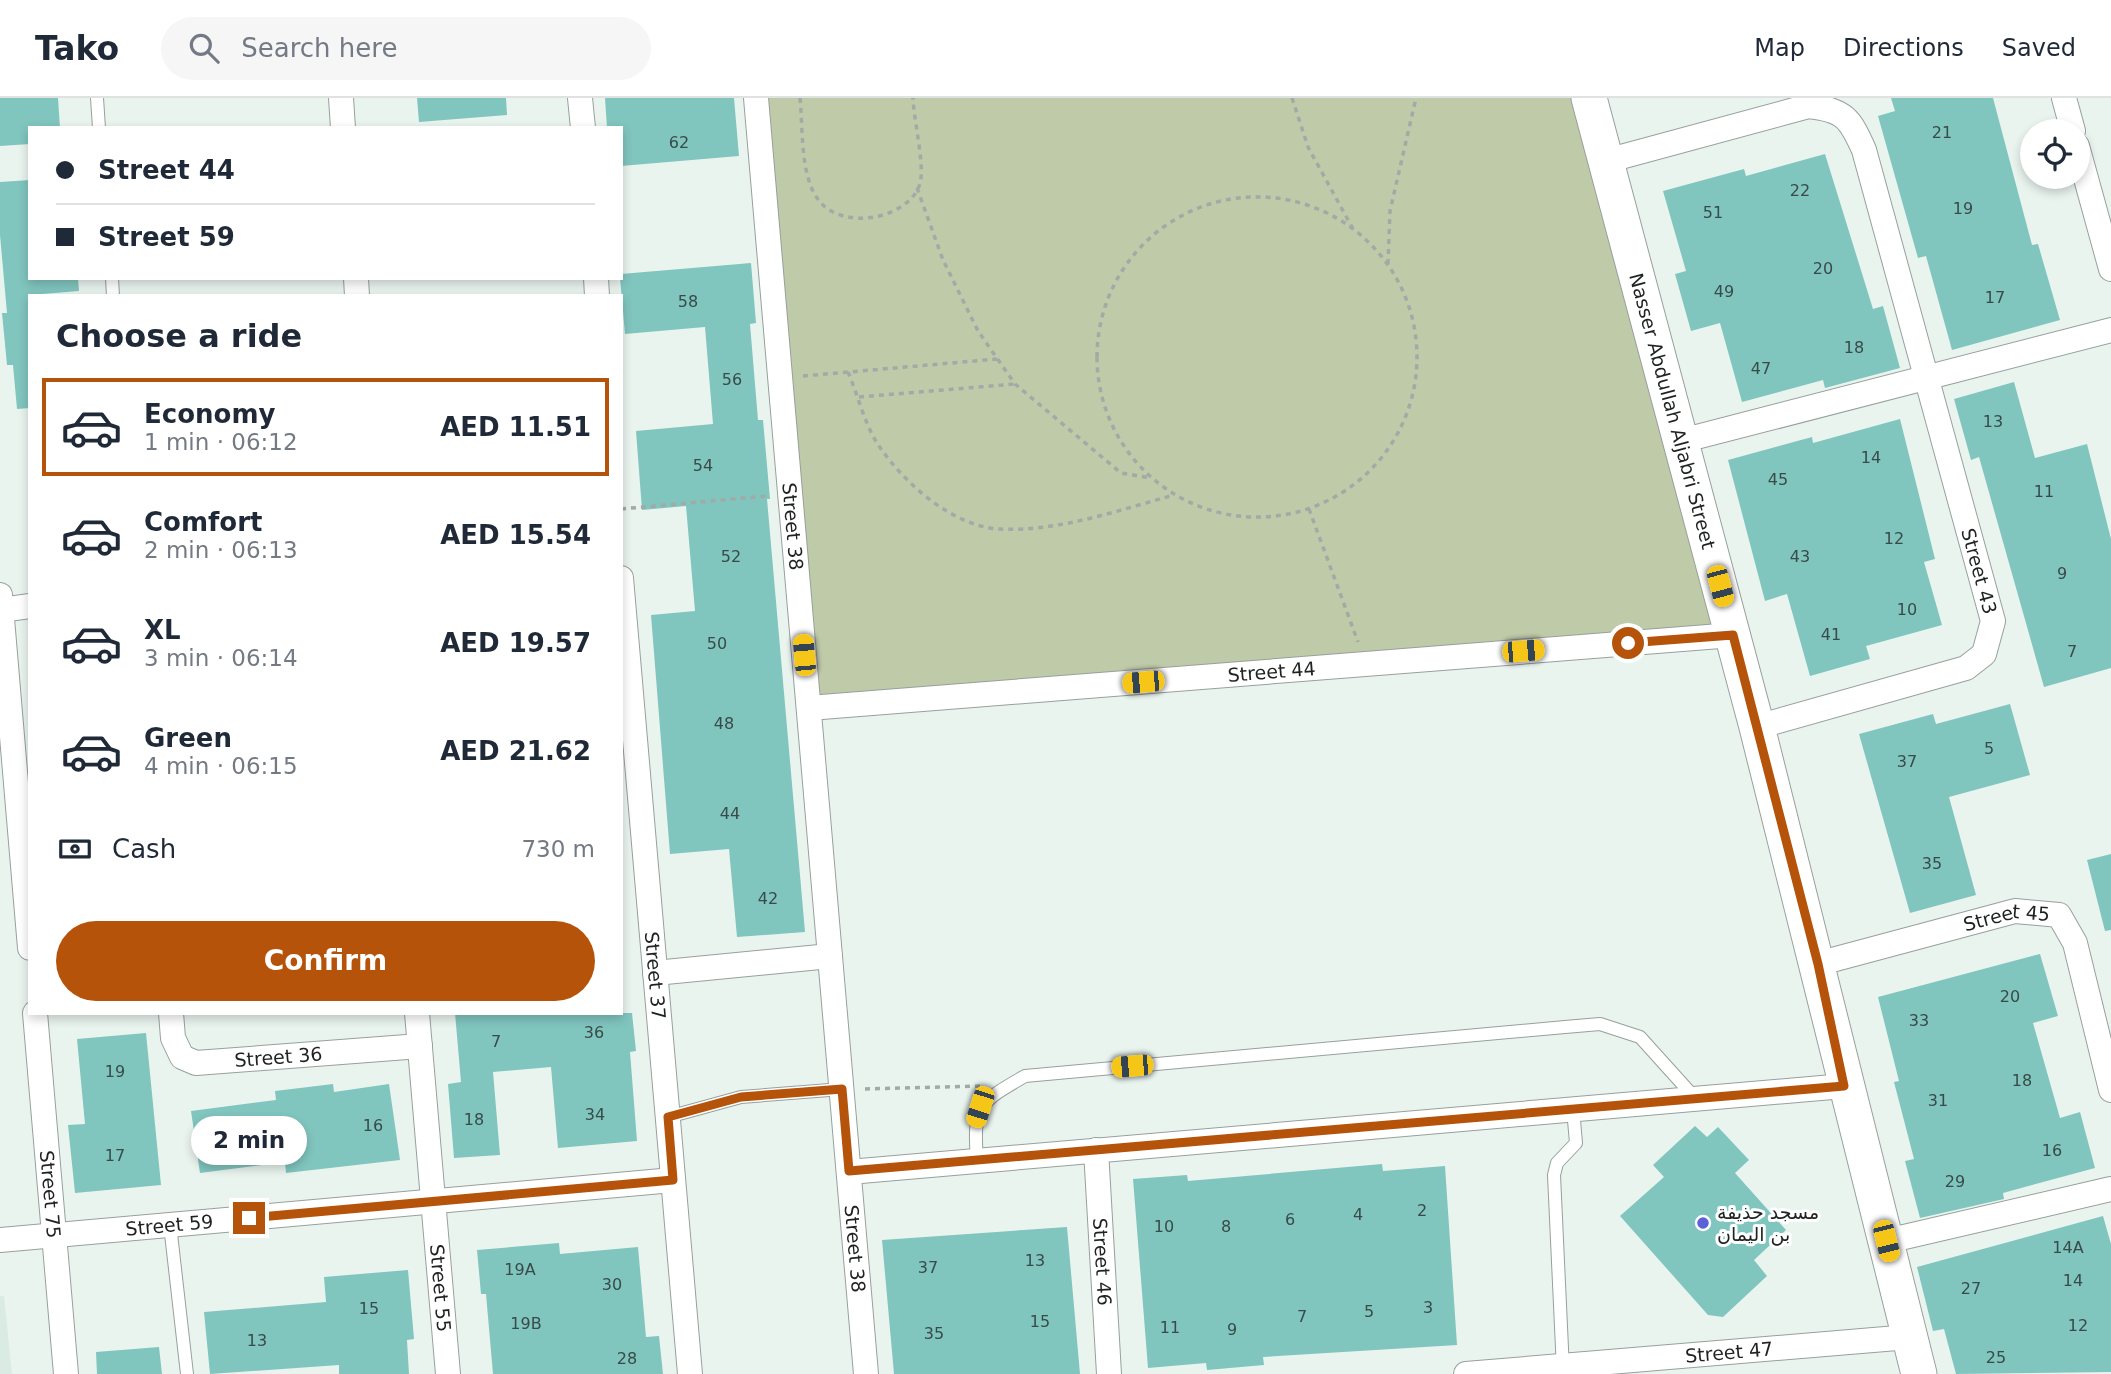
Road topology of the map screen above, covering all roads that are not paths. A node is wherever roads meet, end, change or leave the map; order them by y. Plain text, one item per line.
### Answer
1 (97, 98) edge
2 (341, 98) edge
3 (580, 98) edge
4 (756, 98) edge
5 (1589, 98) edge
6 (2064, 98) edge
7 (2070, 119) edge
8 (99, 126) edge
9 (343, 126) edge
10 (583, 126) edge
11 (1606, 161) junction
12 (2089, 189) edge
13 (2111, 269) edge
14 (2111, 330) edge
15 (1926, 378) junction
16 (1681, 441) junction
17 (623, 601) edge
18 (0, 605) edge
19 (28, 606) edge
20 (1733, 635) junction
21 (809, 708) junction
22 (1757, 727) junction
23 (23, 793) edge
24 (28, 904) edge
25 (830, 956) junction
26 (1818, 964) junction
27 (655, 973) junction
28 (35, 1015) edge
29 (171, 1015) edge
30 (417, 1015) edge
31 (420, 1046) junction
32 (1844, 1086) junction
33 (842, 1089) junction
34 (2111, 1090) edge
35 (1695, 1099) junction
36 (1573, 1109) junction
37 (668, 1117) junction
38 (1096, 1150) junction
39 (976, 1161) junction
40 (849, 1171) junction
41 (673, 1180) junction
42 (2111, 1189) edge
43 (433, 1202) junction
44 (170, 1225) junction
45 (54, 1235) junction
46 (0, 1240) edge
47 (1886, 1241) junction
48 (1909, 1337) junction
49 (1733, 1363) edge
50 (1563, 1370) edge
51 (66, 1374) edge
52 (187, 1374) edge
53 (447, 1374) edge
54 (690, 1374) edge
55 (866, 1374) edge
56 (1109, 1374) edge
57 (1466, 1374) edge
58 (1919, 1374) edge

1 - 8 lane
2 - 9 street
3 - 10 street
4 - 21 street, Street 38
5 - 11 street, Nasser Abdullah Aljabri Street
6 - 7 street
11 - 15 street, Street 43
11 - 16 street, Nasser Abdullah Aljabri Street
12 - 13 street
14 - 15 street
15 - 16 street
15 - 22 street, Street 43
16 - 20 street, Nasser Abdullah Aljabri Street
17 - 27 street, Street 37
18 - 19 street
18 - 23 street
20 - 21 street, Street 44
20 - 22 street, Nasser Abdullah Aljabri Street
21 - 25 street, Street 38
22 - 26 street, Nasser Abdullah Aljabri Street
23 - 24 street
25 - 27 street
25 - 33 street, Street 38
26 - 32 street, Nasser Abdullah Aljabri Street
26 - 34 street, Street 45
27 - 37 street, Street 37
28 - 45 street, Street 75
29 - 31 street, Street 36
30 - 31 street
31 - 43 street
32 - 35 street
32 - 47 street, Nasser Abdullah Aljabri Street
33 - 37 lane
33 - 40 street, Street 38
35 - 36 street
35 - 39 lane
36 - 38 street
36 - 50 lane
37 - 41 street, Street 37
38 - 39 street
38 - 56 street, Street 46
39 - 40 street
40 - 55 street, Street 38
41 - 43 street, Street 59
41 - 54 street, Street 37
42 - 47 street
43 - 44 street, Street 59
43 - 53 street, Street 55
44 - 45 street, Street 59
44 - 52 lane
45 - 46 street, Street 59
45 - 51 street, Street 75
47 - 48 street, Nasser Abdullah Aljabri Street
48 - 49 street, Street 47
48 - 58 street, Nasser Abdullah Aljabri Street
49 - 50 street, Street 47
50 - 57 street, Street 47

